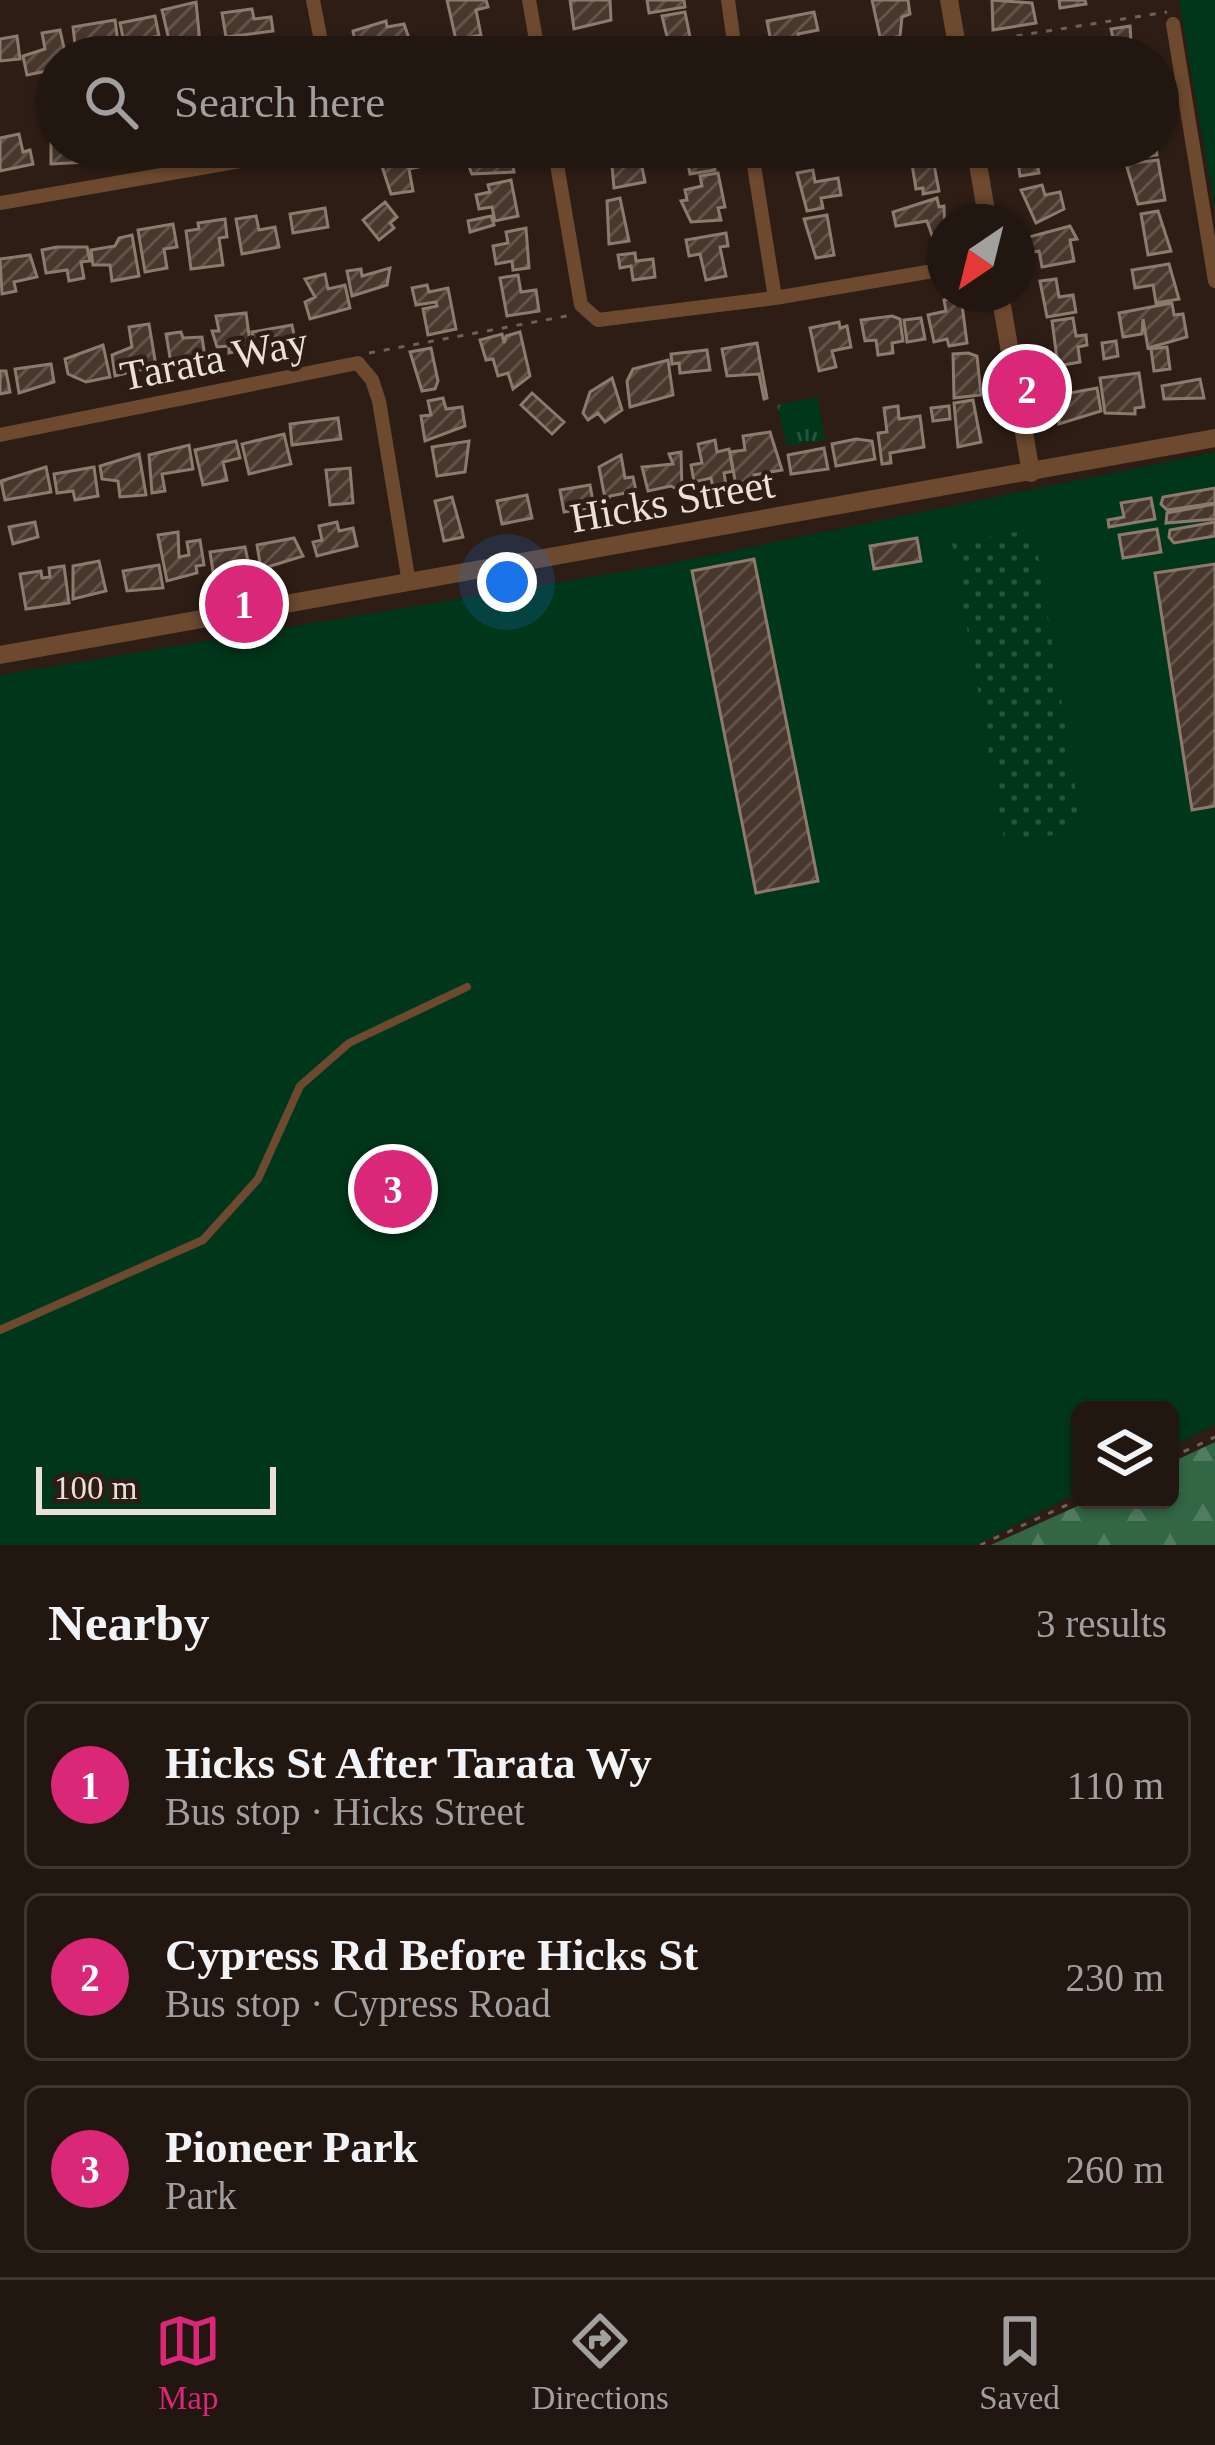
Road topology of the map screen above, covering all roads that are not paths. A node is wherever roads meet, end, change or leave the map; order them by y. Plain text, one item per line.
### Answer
1 (313, 0) edge
2 (529, 0) edge
3 (728, 0) edge
4 (949, 0) edge
5 (1173, 24) road end
6 (320, 36) edge
7 (535, 36) edge
8 (733, 36) edge
9 (955, 36) edge
10 (1175, 36) edge
11 (1179, 61) edge
12 (201, 168) edge
13 (558, 168) edge
14 (754, 168) edge
15 (978, 168) edge
16 (0, 203) edge
17 (985, 204) edge
18 (927, 272) edge
19 (1215, 280) edge
20 (775, 298) junction
21 (1003, 312) edge
22 (0, 435) edge
23 (1215, 438) edge
24 (1031, 473) junction
25 (409, 583) junction
26 (0, 656) edge
27 (467, 987) dead end
28 (0, 1330) edge

1 - 6 street
2 - 7 street
3 - 8 street
4 - 9 street
5 - 10 street
11 - 19 street
12 - 16 street
13 - 20 street
14 - 20 street
15 - 17 street
18 - 20 street
21 - 24 street
22 - 25 street, Tarata Way
23 - 24 street, Hicks Street
24 - 25 street, Hicks Street
25 - 26 street, Hicks Street
27 - 28 lane

